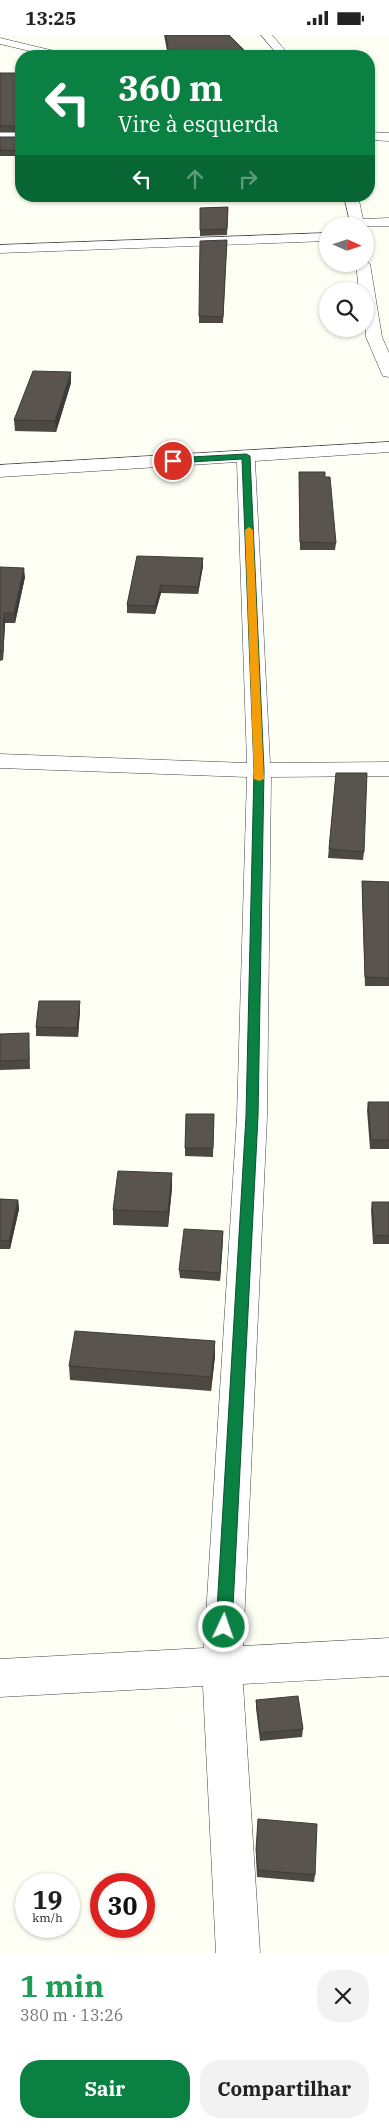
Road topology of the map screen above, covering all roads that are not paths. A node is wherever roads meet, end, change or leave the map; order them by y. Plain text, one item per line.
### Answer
1 (266, 35) edge
2 (0, 41) edge
3 (42, 50) edge
4 (280, 50) edge
5 (375, 136) edge
6 (0, 137) edge
7 (15, 137) edge
8 (389, 137) edge
9 (352, 202) edge
10 (355, 217) edge
11 (389, 222) edge
12 (374, 223) edge
13 (319, 237) edge
14 (0, 249) edge
15 (364, 273) edge
16 (389, 372) edge
17 (389, 447) edge
18 (246, 456) junction
19 (0, 471) edge
20 (0, 761) edge
21 (389, 769) edge
22 (259, 770) junction
23 (389, 1657) edge
24 (222, 1667) junction
25 (0, 1678) edge
26 (238, 1953) edge

1 - 4 street
2 - 3 street
5 - 8 street
6 - 7 street
9 - 10 street
11 - 12 street
13 - 14 street
15 - 16 street
17 - 18 street
18 - 19 street
18 - 22 street
20 - 22 street
21 - 22 street
22 - 24 street
23 - 24 street
24 - 25 street
24 - 26 street

